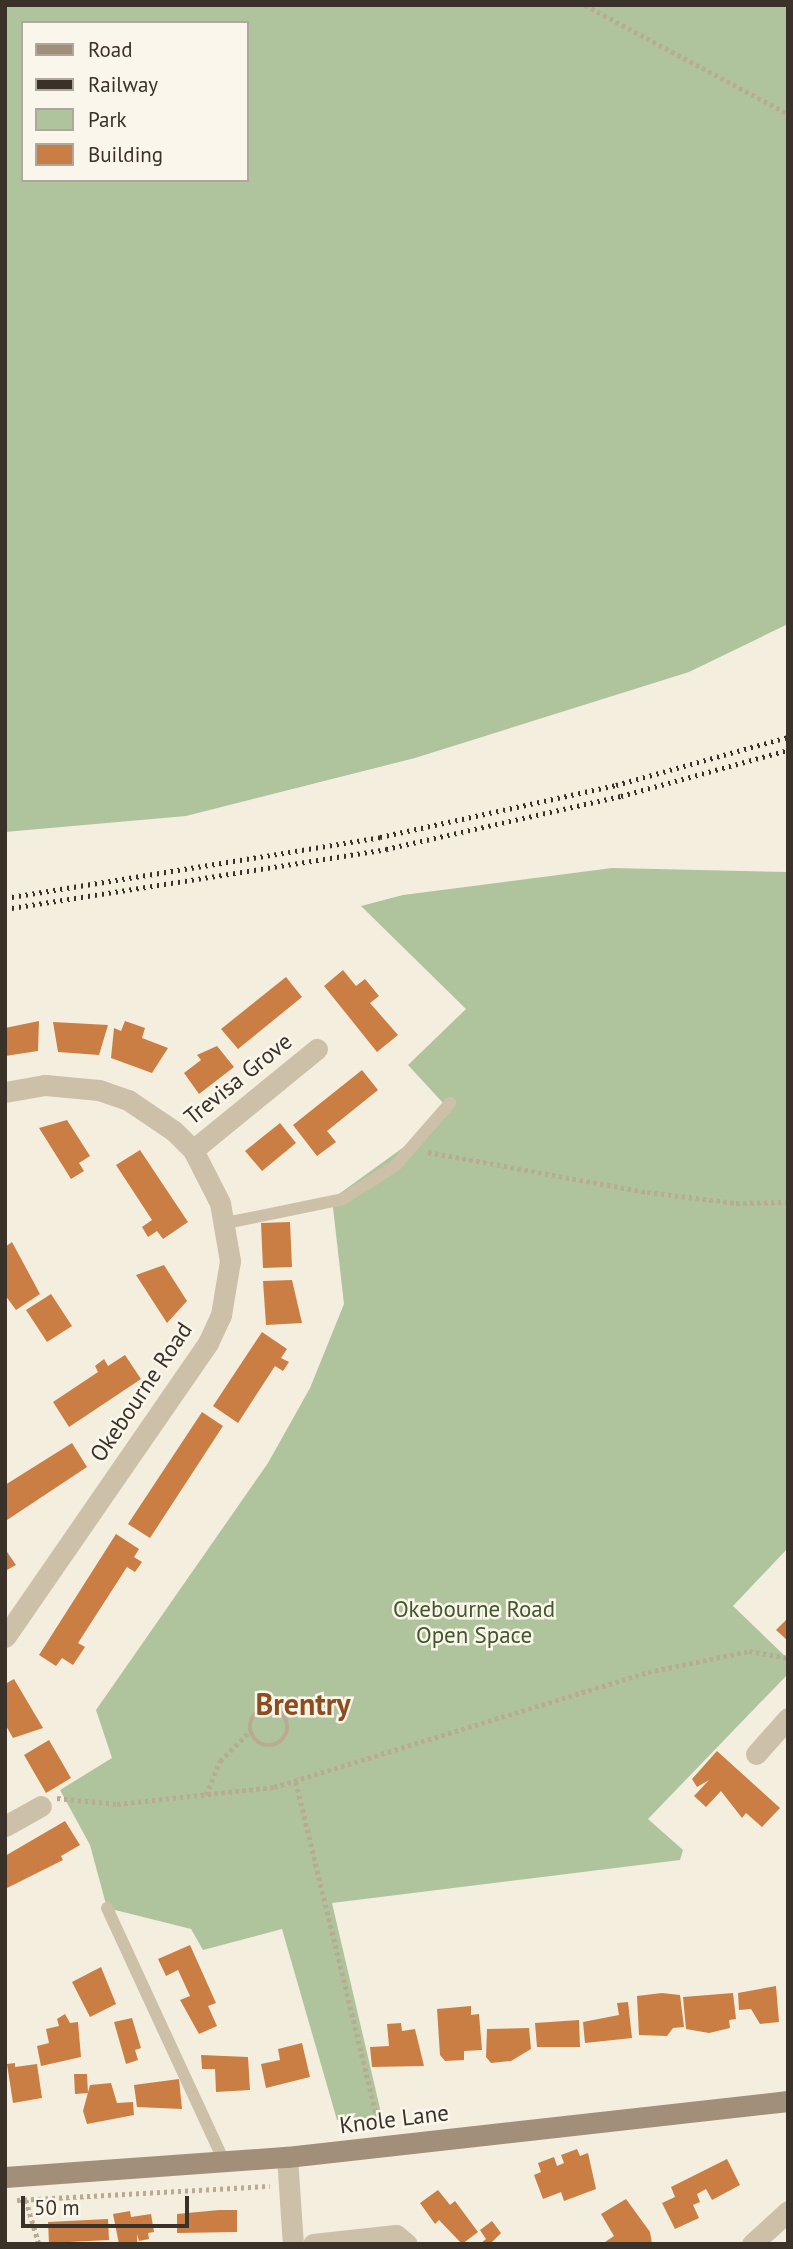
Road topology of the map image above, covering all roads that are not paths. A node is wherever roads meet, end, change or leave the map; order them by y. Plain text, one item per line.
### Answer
1 (317, 1049) dead end
2 (5, 1092) edge
3 (450, 1103) dead end
4 (193, 1150) junction
5 (226, 1223) junction
6 (5, 1637) edge
7 (784, 1729) edge
8 (756, 1754) dead end
9 (41, 1806) road end
10 (8, 1818) edge
11 (107, 1909) dead end
12 (788, 2101) edge
13 (287, 2157) junction
14 (224, 2161) junction
15 (5, 2177) edge
16 (788, 2211) edge
17 (293, 2244) edge
18 (313, 2244) edge
19 (407, 2244) edge
20 (752, 2244) edge

1 - 4 street, Trevisa Grove
2 - 4 street, Okebourne Road
3 - 5 lane
4 - 5 street, Okebourne Road
5 - 6 street, Okebourne Road
7 - 8 street
9 - 10 street
11 - 14 lane
12 - 13 street, Knole Lane
13 - 14 street, Knole Lane
13 - 17 street
14 - 15 street, Knole Lane
16 - 20 street
18 - 19 street

